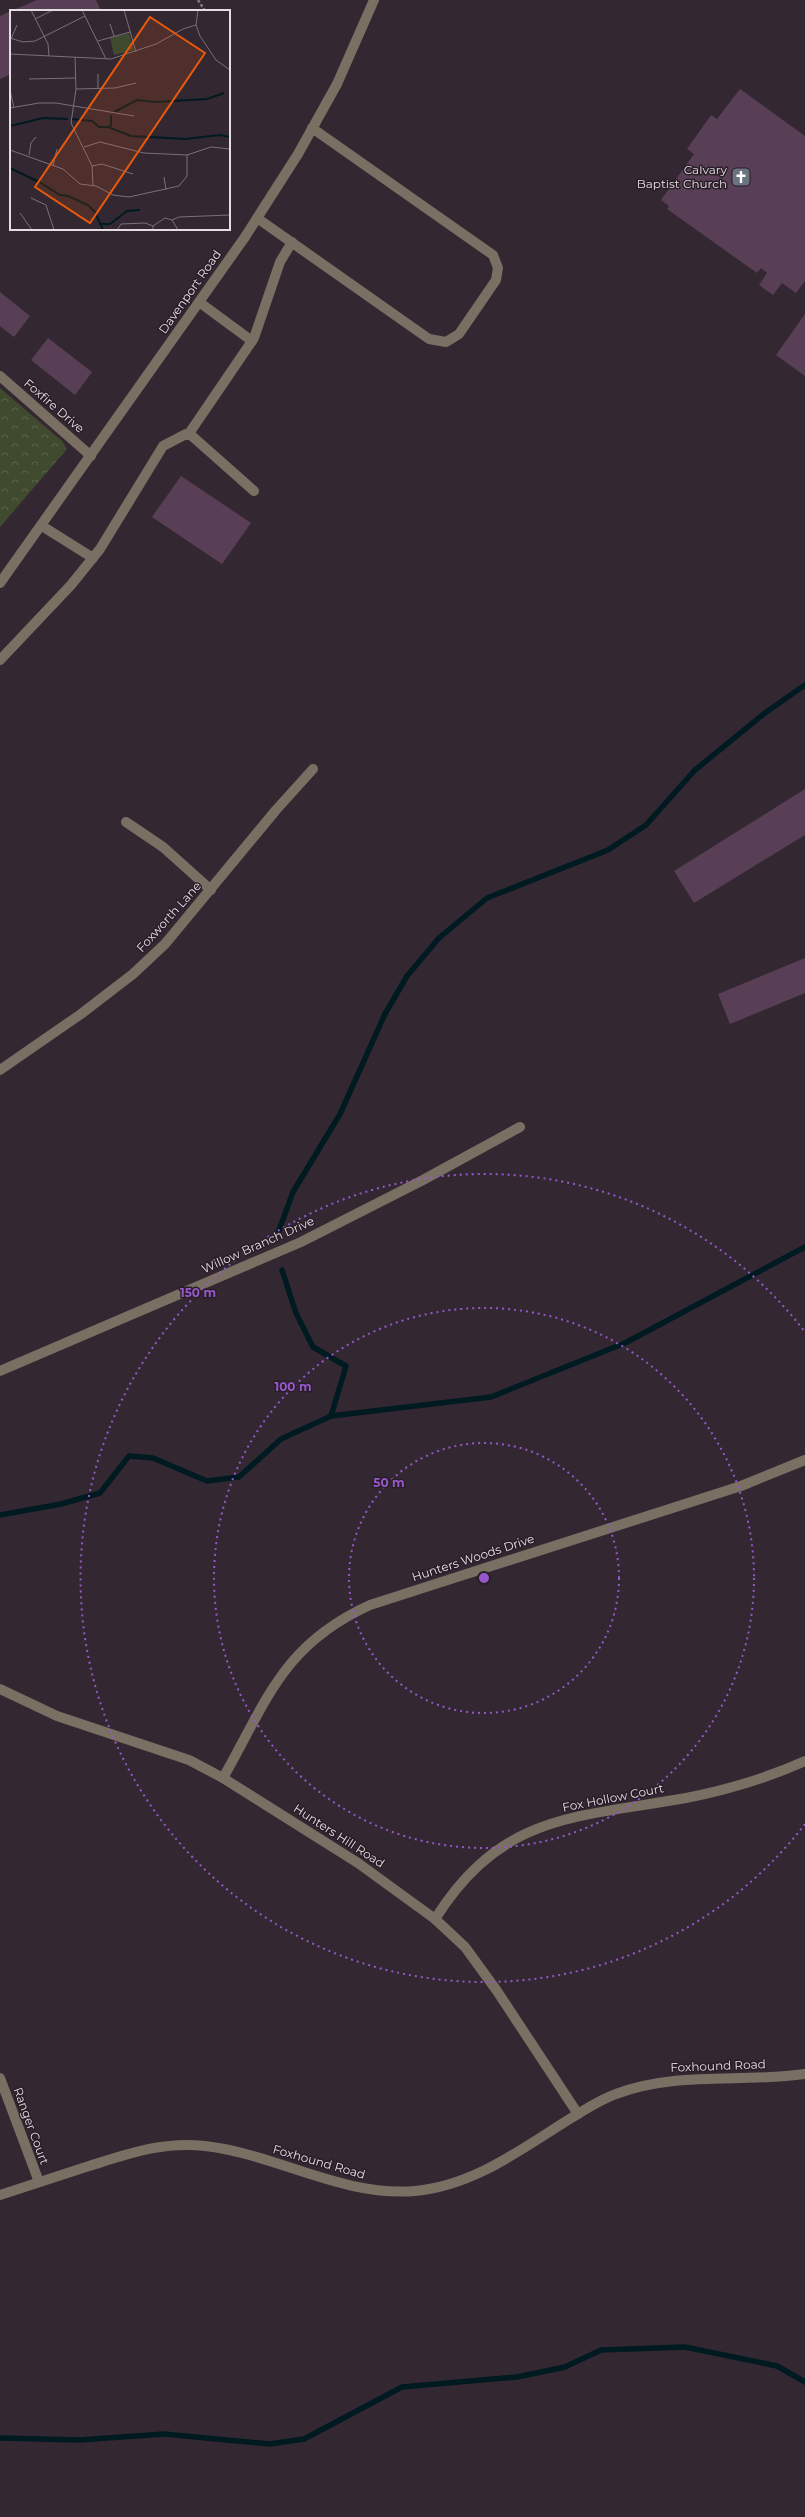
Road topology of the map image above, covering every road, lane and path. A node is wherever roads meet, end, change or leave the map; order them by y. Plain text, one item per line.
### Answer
1 (198, 0) edge
2 (374, 0) edge
3 (204, 10) edge
4 (312, 128) junction
5 (257, 218) junction
6 (292, 242) junction
7 (199, 302) junction
8 (252, 341) junction
9 (0, 376) edge
10 (188, 435) junction
11 (91, 456) junction
12 (254, 491) dead end
13 (42, 526) junction
14 (93, 558) junction
15 (0, 583) edge
16 (0, 660) edge
17 (314, 770) dead end
18 (126, 822) dead end
19 (211, 890) junction
20 (0, 1070) edge
21 (520, 1127) dead end
22 (0, 1371) edge
23 (805, 1460) edge
24 (0, 1689) edge
25 (805, 1761) edge
26 (223, 1778) junction
27 (435, 1919) junction
28 (805, 2074) edge
29 (0, 2078) edge
30 (578, 2114) junction
31 (39, 2182) junction
32 (0, 2195) edge

1 - 3 path
2 - 4 street, Davenport Road
4 - 5 street, Davenport Road
4 - 6 street
5 - 6 street
5 - 7 street, Davenport Road
6 - 8 street
7 - 8 street
7 - 11 street, Davenport Road
8 - 10 street
9 - 11 street, Foxfire Drive
10 - 12 street
10 - 14 street
11 - 13 street, Davenport Road
13 - 14 street
13 - 15 street, Davenport Road
14 - 16 street
17 - 19 street, Foxworth Lane
18 - 19 street
19 - 20 street, Foxworth Lane
21 - 22 street, Willow Branch Drive
23 - 26 street, Hunters Woods Drive
24 - 26 street, Hunters Hill Road
25 - 27 street, Fox Hollow Court
26 - 27 street, Hunters Hill Road
27 - 30 street, Hunters Hill Road
28 - 30 street, Foxhound Road
29 - 31 street, Ranger Court
30 - 31 street, Foxhound Road
31 - 32 street, Foxhound Road

